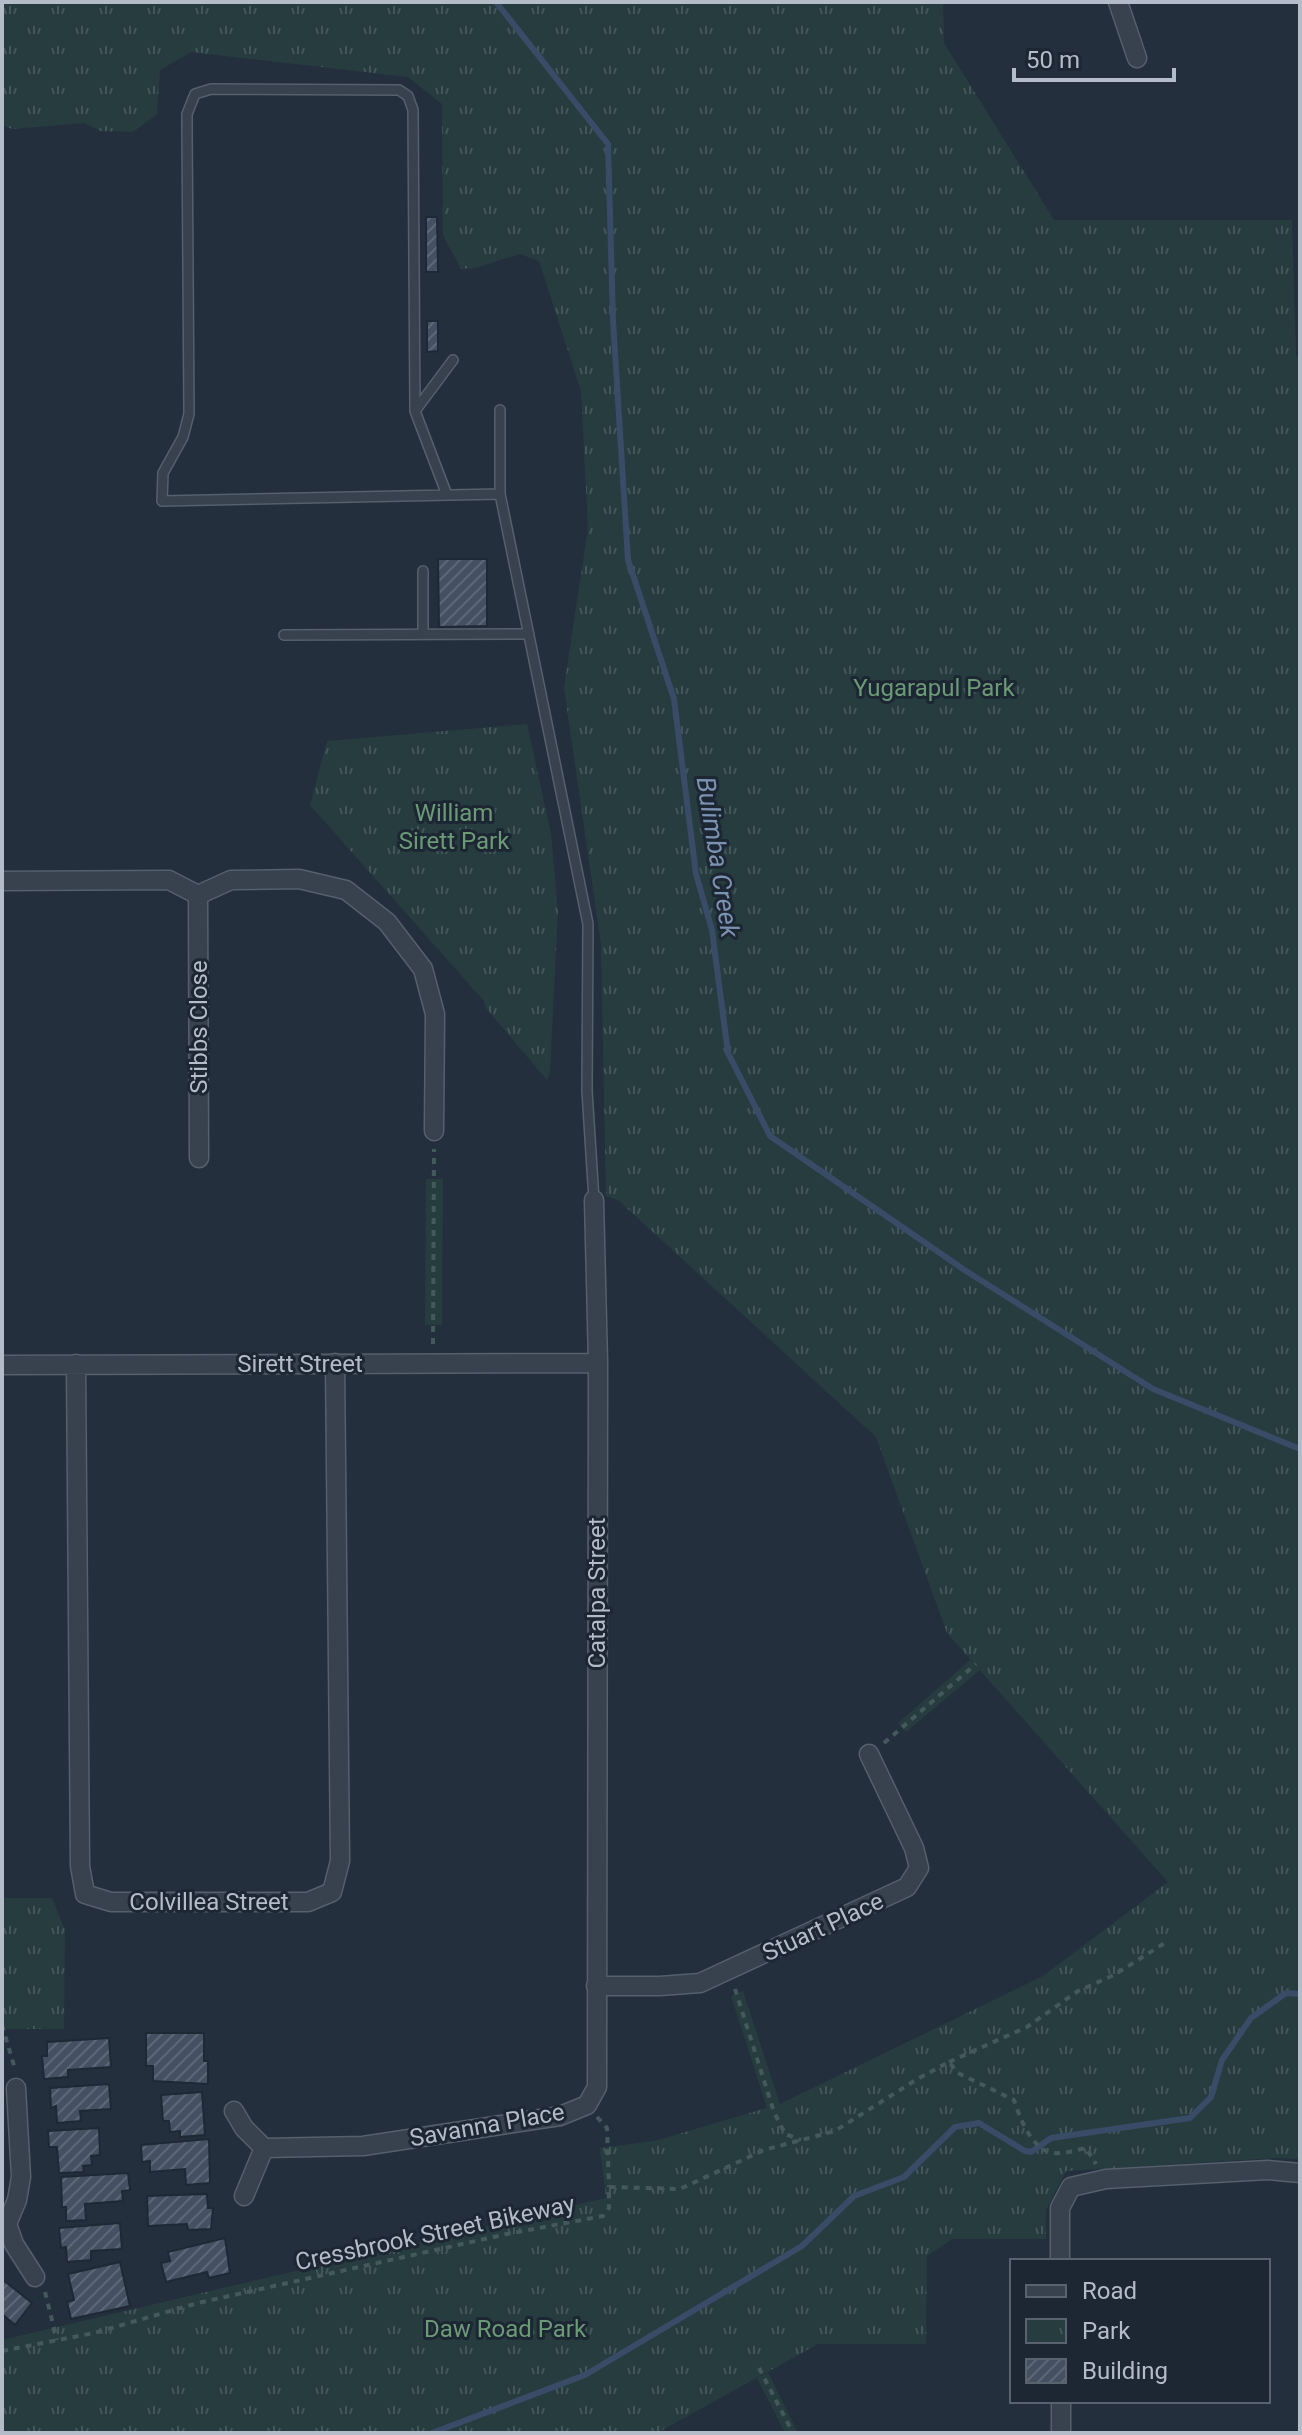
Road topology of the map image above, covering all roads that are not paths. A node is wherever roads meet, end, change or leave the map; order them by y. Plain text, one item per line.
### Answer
1 (1118, 2) edge
2 (1137, 58) dead end
3 (453, 360) dead end
4 (500, 410) dead end
5 (415, 411) junction
6 (500, 494) junction
7 (447, 495) junction
8 (423, 571) dead end
9 (423, 634) junction
10 (529, 634) junction
11 (284, 635) dead end
12 (2, 881) edge
13 (198, 895) junction
14 (434, 1131) road end
15 (199, 1158) dead end
16 (594, 1200) joint
17 (335, 1363) junction
18 (598, 1363) junction
19 (76, 1364) junction
20 (2, 1365) edge
21 (869, 1754) road end
22 (596, 1986) junction
23 (16, 2088) road end
24 (234, 2111) dead end
25 (264, 2148) junction
26 (1300, 2173) edge
27 (244, 2196) dead end
28 (4, 2225) edge
29 (1060, 2259) edge
30 (35, 2277) road end
31 (1061, 2403) edge
32 (1061, 2433) edge

1 - 2 street
3 - 5 lane
4 - 6 lane
5 - 7 lane
5 - 7 lane
6 - 7 lane
6 - 10 lane
8 - 9 lane
9 - 10 lane
9 - 11 lane
10 - 16 lane
12 - 13 street
13 - 14 street
13 - 15 street, Stibbs Close
16 - 18 street, Catalpa Street
17 - 18 street, Sirett Street
17 - 19 street, Sirett Street
17 - 19 street, Colvillea Street
18 - 22 street, Catalpa Street
19 - 20 street, Sirett Street
21 - 22 street, Stuart Place
22 - 25 street, Savanna Place
23 - 28 street
24 - 25 street
25 - 27 street
26 - 29 street
28 - 30 street
31 - 32 street

